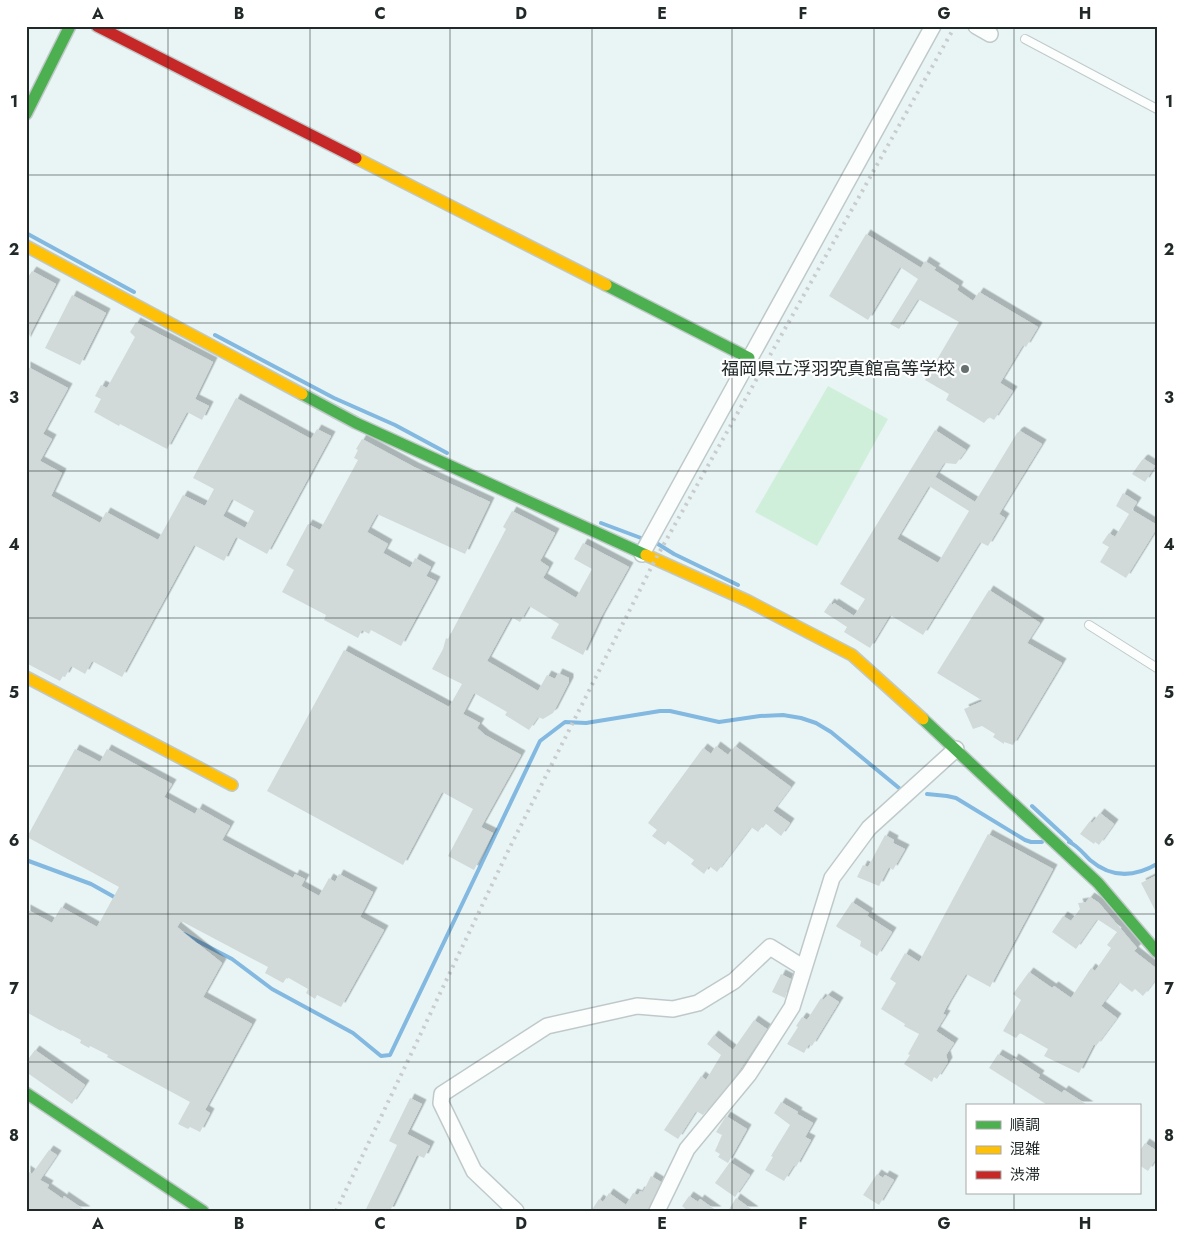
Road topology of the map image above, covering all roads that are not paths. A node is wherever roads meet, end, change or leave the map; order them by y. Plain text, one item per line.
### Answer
1 (70, 26) edge
2 (97, 26) edge
3 (933, 26) edge
4 (976, 26) edge
5 (990, 34) dead end
6 (1025, 39) dead end
7 (1157, 109) edge
8 (26, 114) edge
9 (26, 246) edge
10 (749, 358) junction
11 (642, 554) junction
12 (1089, 625) dead end
13 (1157, 668) edge
14 (26, 677) edge
15 (956, 749) junction
16 (232, 784) dead end
17 (1157, 952) edge
18 (804, 968) junction
19 (26, 1093) edge
20 (203, 1211) edge
21 (516, 1211) edge
22 (657, 1211) edge

1 - 8 street
2 - 10 street
3 - 10 street
4 - 5 street
6 - 7 lane
9 - 11 street
10 - 11 street
11 - 15 street
12 - 13 lane
14 - 16 street
15 - 17 street
15 - 18 street
18 - 21 street
18 - 22 street
19 - 20 street

